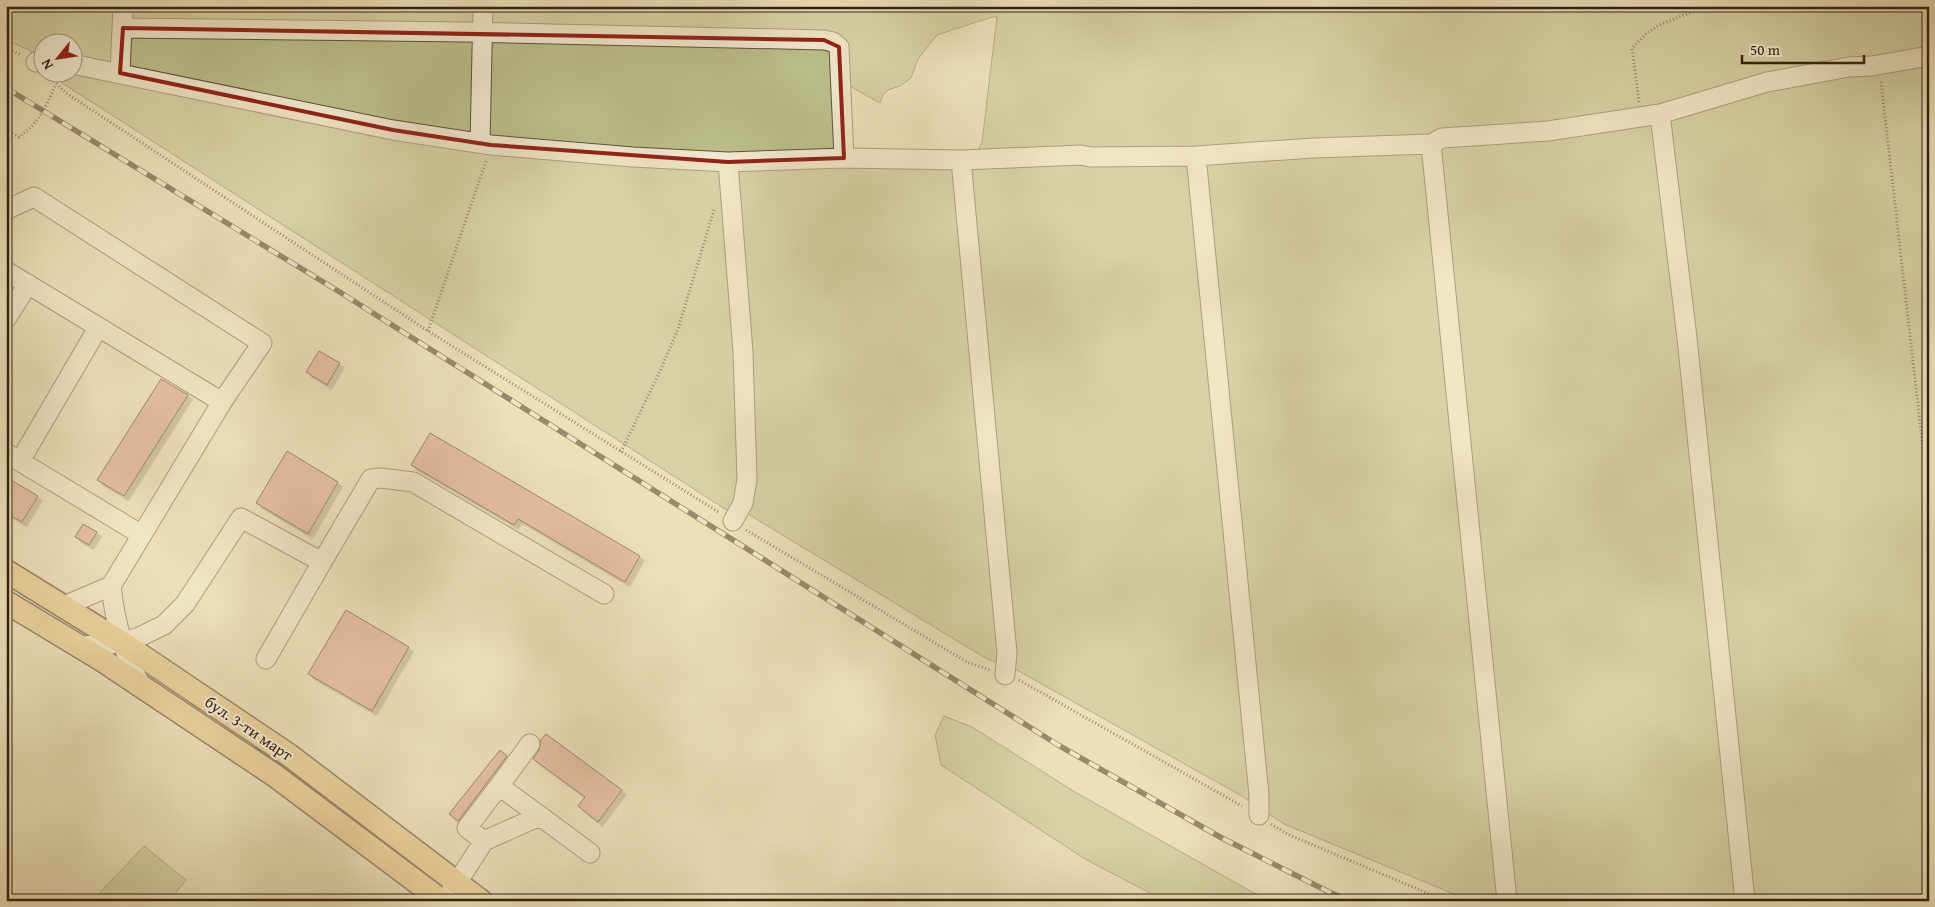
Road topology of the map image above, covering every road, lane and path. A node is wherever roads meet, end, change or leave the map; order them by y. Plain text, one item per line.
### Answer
1 (124, 6) edge
2 (483, 6) edge
3 (1708, 6) edge
4 (123, 28) junction
5 (482, 33) junction
6 (1929, 56) edge
7 (1879, 63) junction
8 (82, 66) edge
9 (120, 73) junction
10 (56, 84) dead end
11 (1650, 116) junction
12 (6, 130) edge
13 (486, 144) junction
14 (1431, 144) junction
15 (1196, 156) junction
16 (844, 158) junction
17 (961, 160) junction
18 (728, 162) junction
19 (714, 208) dead end
20 (6, 210) edge
21 (6, 271) edge
22 (28, 284) junction
23 (6, 319) edge
24 (98, 328) junction
25 (428, 331) dead end
26 (222, 402) junction
27 (621, 452) dead end
28 (13, 457) edge
29 (1929, 501) edge
30 (733, 521) dead end
31 (142, 535) junction
32 (322, 562) junction
33 (6, 571) edge
34 (111, 586) junction
35 (604, 594) dead end
36 (6, 602) edge
37 (64, 606) junction
38 (121, 642) junction
39 (79, 646) junction
40 (266, 658) dead end
41 (1005, 675) dead end
42 (142, 687) junction
43 (530, 744) dead end
44 (499, 786) junction
45 (1259, 815) dead end
46 (540, 816) junction
47 (484, 841) junction
48 (590, 852) dead end
49 (448, 895) edge
50 (481, 901) edge
51 (1507, 901) edge
52 (1745, 901) edge

1 - 4 street
2 - 5 street
3 - 11 path
4 - 5 street
4 - 9 street
5 - 13 street
5 - 16 street
6 - 7 street
7 - 11 street
7 - 29 path
8 - 9 street
9 - 13 street
10 - 12 path
11 - 14 street
11 - 52 street
13 - 18 street
13 - 25 path
14 - 15 street
14 - 51 street
15 - 17 street
15 - 45 street
16 - 17 street
16 - 18 street
17 - 41 street
18 - 30 street
19 - 27 path
20 - 26 street
21 - 22 street
22 - 23 street
22 - 24 street
24 - 26 street
24 - 28 street
26 - 31 street
28 - 31 street
31 - 34 street
32 - 35 street
32 - 38 street
32 - 40 street
33 - 37 main road, бул. 3-ти март
34 - 37 street
34 - 38 street
36 - 39 main road, бул. 3-ти март
37 - 38 main road, бул. 3-ти март
38 - 39 street
38 - 42 street
38 - 49 main road, бул. 3-ти март
39 - 42 main road, бул. 3-ти март
42 - 49 main road, бул. 3-ти март
43 - 44 street
44 - 46 street
44 - 47 street
46 - 47 street
46 - 48 street
47 - 49 street
49 - 50 main road, бул. 3-ти март

